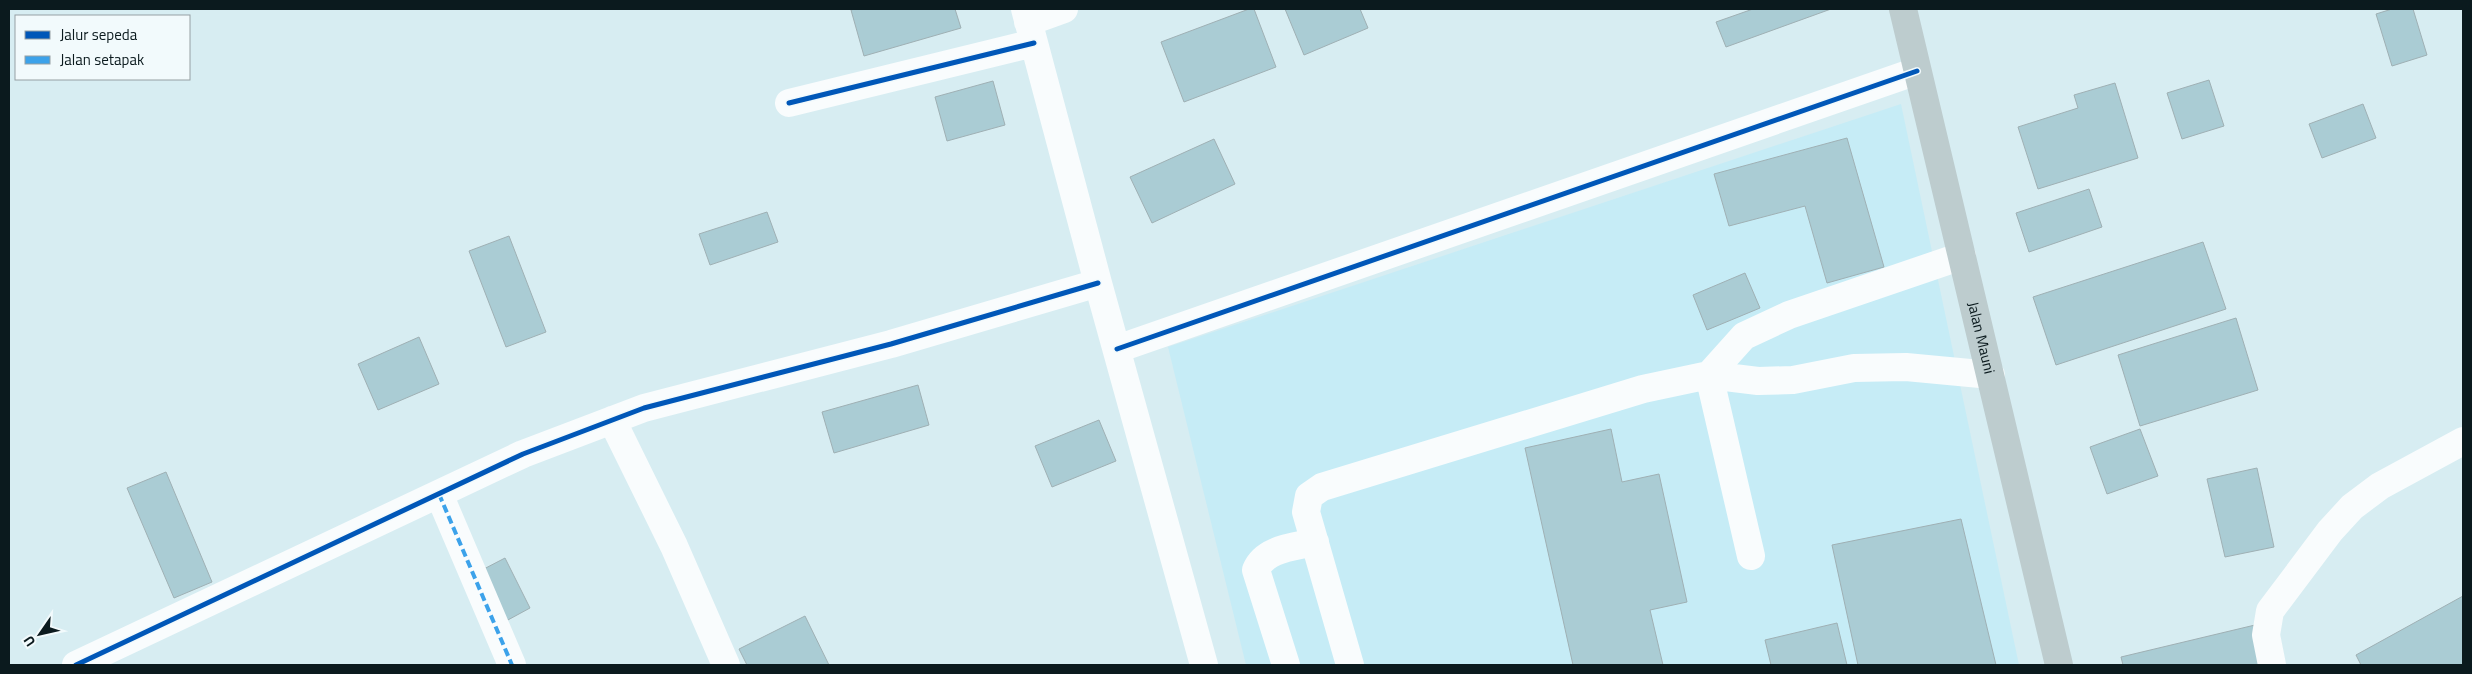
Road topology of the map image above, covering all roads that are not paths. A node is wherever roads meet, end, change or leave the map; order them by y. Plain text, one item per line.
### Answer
1 (1064, 9) edge
2 (1903, 9) edge
3 (1029, 25) edge
4 (1917, 72) junction
5 (790, 103) dead end
6 (1962, 256) junction
7 (1098, 283) junction
8 (1117, 349) junction
9 (1709, 375) junction
10 (1991, 376) junction
11 (612, 420) junction
12 (2463, 441) edge
13 (439, 494) junction
14 (1315, 542) junction
15 (1751, 556) dead end
16 (76, 665) edge
17 (512, 665) edge
18 (726, 665) edge
19 (1204, 665) edge
20 (1286, 665) edge
21 (1350, 665) edge
22 (2059, 665) edge
23 (2272, 665) edge

1 - 3 street
2 - 4 main road, Jalan Mauni
3 - 5 street
3 - 7 street
4 - 6 main road, Jalan Mauni
4 - 8 street
6 - 9 street
6 - 10 main road, Jalan Mauni
7 - 8 street
7 - 11 street
8 - 19 street
9 - 10 street
9 - 14 street
9 - 15 street
10 - 22 main road, Jalan Mauni
11 - 13 street
11 - 18 street
12 - 23 street
13 - 16 street
13 - 17 street
14 - 20 street
14 - 21 street

